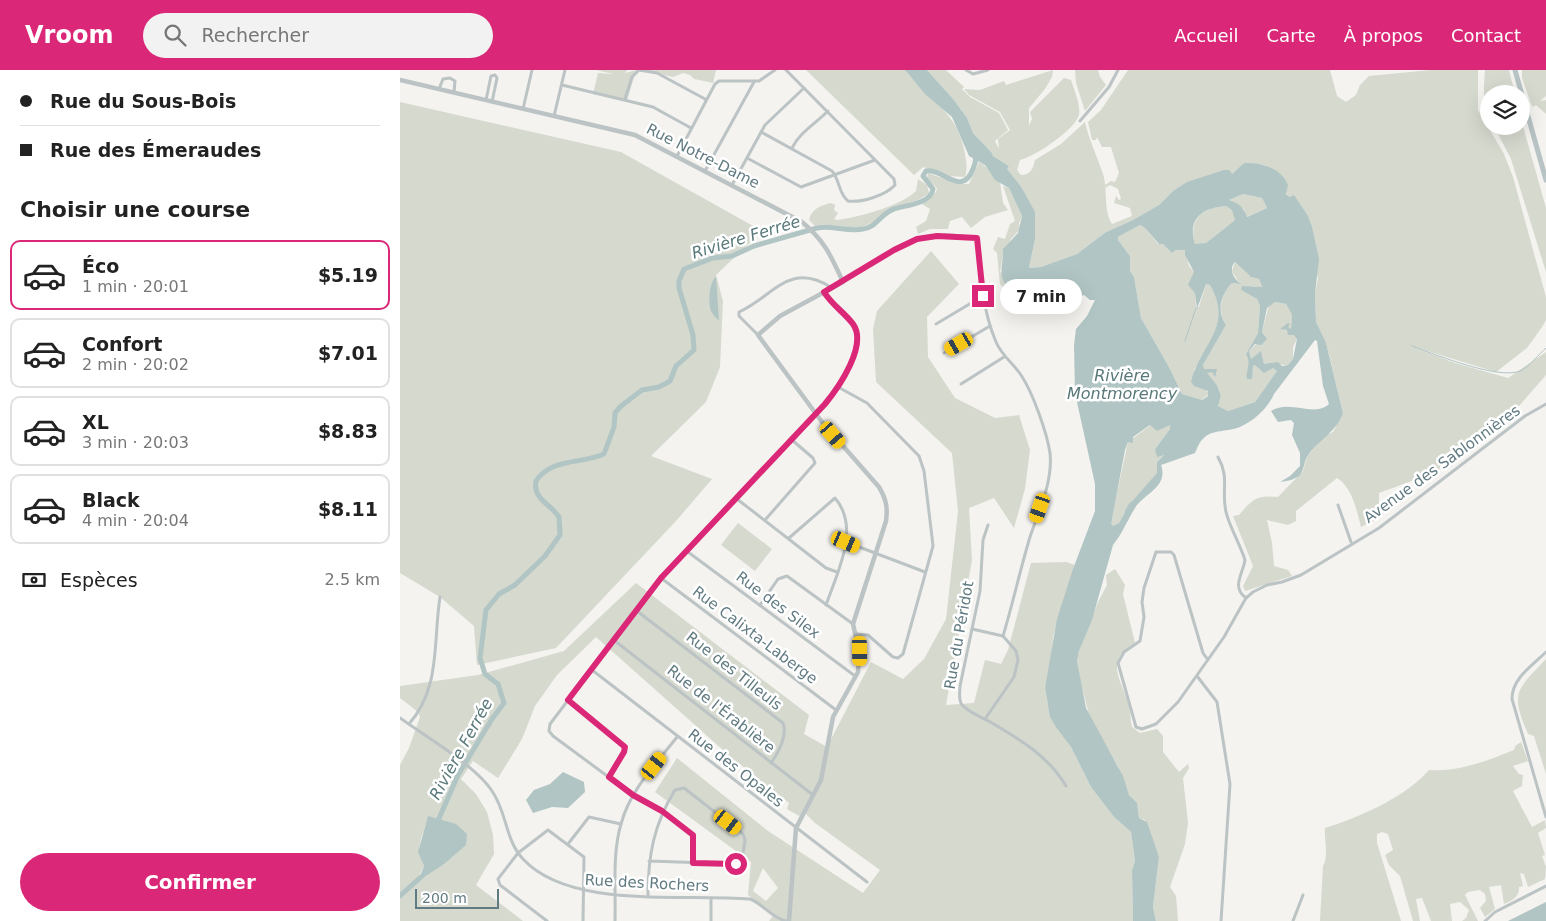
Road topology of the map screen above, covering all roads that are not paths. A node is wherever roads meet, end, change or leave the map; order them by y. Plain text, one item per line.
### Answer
1 (532, 70) edge
2 (565, 70) edge
3 (775, 70) edge
4 (786, 70) edge
5 (966, 70) edge
6 (988, 70) edge
7 (1118, 70) edge
8 (1515, 70) edge
9 (400, 80) edge
10 (754, 82) junction
11 (562, 85) junction
12 (804, 88) junction
13 (439, 89) junction
14 (454, 92) junction
15 (625, 99) junction
16 (706, 99) junction
17 (486, 100) junction
18 (492, 102) junction
19 (523, 109) junction
20 (828, 111) junction
21 (554, 116) junction
22 (1080, 121) dead end
23 (691, 128) junction
24 (761, 132) junction
25 (792, 148) junction
26 (677, 156) junction
27 (747, 158) junction
28 (875, 160) junction
29 (705, 171) junction
30 (835, 174) junction
31 (1546, 180) edge
32 (732, 185) junction
33 (843, 282) junction
34 (832, 288) junction
35 (824, 292) junction
36 (983, 296) junction
37 (936, 324) dead end
38 (990, 326) junction
39 (758, 335) junction
40 (944, 353) dead end
41 (1004, 357) junction
42 (961, 384) dead end
43 (838, 387) junction
44 (1546, 404) edge
45 (816, 414) junction
46 (792, 440) junction
47 (1218, 457) dead end
48 (737, 499) junction
49 (1338, 505) dead end
50 (765, 520) junction
51 (988, 525) dead end
52 (789, 538) junction
53 (846, 542) junction
54 (1351, 542) junction
55 (688, 552) junction
56 (876, 554) junction
57 (837, 572) junction
58 (925, 572) junction
59 (661, 578) junction
60 (440, 597) dead end
61 (1246, 598) junction
62 (760, 605) junction
63 (826, 605) junction
64 (637, 611) junction
65 (853, 624) junction
66 (972, 629) junction
67 (856, 634) junction
68 (1004, 636) junction
69 (615, 641) junction
70 (1546, 652) edge
71 (1208, 660) junction
72 (592, 670) junction
73 (855, 676) junction
74 (1197, 676) junction
75 (568, 700) junction
76 (836, 710) junction
77 (985, 719) junction
78 (401, 720) edge
79 (409, 724) junction
80 (677, 737) junction
81 (771, 762) junction
82 (609, 777) junction
83 (1066, 786) dead end
84 (633, 795) junction
85 (813, 795) junction
86 (662, 811) junction
87 (1546, 817) edge
88 (621, 824) junction
89 (796, 828) junction
90 (568, 844) junction
91 (518, 853) junction
92 (648, 861) junction
93 (693, 863) junction
94 (867, 882) dead end
95 (1546, 886) edge
96 (584, 892) junction
97 (615, 894) junction
98 (1303, 895) dead end
99 (648, 896) junction
100 (711, 898) junction
101 (548, 921) edge
102 (583, 921) edge
103 (615, 921) edge
104 (711, 921) edge
105 (788, 921) edge
106 (1221, 921) edge
107 (1293, 921) edge
108 (1485, 921) edge

1 - 19 street
2 - 11 street
3 - 10 street
4 - 12 street
5 - 6 street
7 - 22 street
8 - 31 main road
9 - 13 street, Rue Notre-Dame
10 - 16 street
10 - 29 street
11 - 15 street
11 - 21 street
12 - 20 street
12 - 24 street
13 - 14 street, Rue Notre-Dame
13 - 14 street
14 - 17 street, Rue Notre-Dame
15 - 16 street
15 - 23 street
16 - 23 street
17 - 18 street, Rue Notre-Dame
17 - 18 street
18 - 19 street, Rue Notre-Dame
19 - 21 street, Rue Notre-Dame
20 - 25 street
20 - 28 street
21 - 26 street, Rue Notre-Dame
23 - 26 street
24 - 25 street
24 - 27 street
25 - 30 street
26 - 29 street, Rue Notre-Dame
27 - 30 street
27 - 32 street
28 - 30 street
28 - 30 street
29 - 32 street, Rue Notre-Dame
32 - 33 street, Rue Notre-Dame
33 - 34 street
33 - 36 street
34 - 35 street
34 - 39 street
35 - 39 street
35 - 43 street
36 - 37 street
36 - 38 street
38 - 40 street
38 - 41 street
39 - 45 street
41 - 42 street
41 - 68 street
43 - 45 street
43 - 58 street
44 - 54 street, Avenue des Sablonnières
45 - 46 street
45 - 56 street
46 - 48 street
46 - 50 street
47 - 61 street
48 - 50 street
48 - 55 street
49 - 54 street, Avenue des Sablonnières
50 - 52 street
51 - 66 street, Rue du Péridot
52 - 53 street
52 - 57 street
53 - 56 street
53 - 57 street
54 - 61 street, Avenue des Sablonnières
55 - 59 street
55 - 62 street, Rue des Silex
56 - 58 street
56 - 65 street
57 - 63 street
58 - 67 street
59 - 64 street
59 - 76 street, Rue Calixta-Laberge
60 - 79 street
61 - 71 street
62 - 63 street
62 - 73 street, Rue des Silex
63 - 65 street
64 - 69 street
64 - 81 street, Rue des Tilleuls
65 - 67 street
66 - 68 street
66 - 77 street, Rue du Péridot
67 - 73 street
68 - 77 street
69 - 72 street
69 - 81 street, Rue de l'Érablière
70 - 87 street
71 - 74 street
71 - 74 street
72 - 75 street
72 - 80 street, Rue des Opales
73 - 76 street
74 - 106 street
75 - 82 street
75 - 82 street
76 - 85 street
77 - 83 street, Rue du Péridot
78 - 79 street, Rue des Rochers
79 - 91 street, Rue des Rochers
80 - 84 street
80 - 89 street, Rue des Opales
81 - 85 street, Rue de l'Érablière
82 - 84 street
84 - 86 street
84 - 88 street
85 - 89 street
86 - 92 street
86 - 93 street
86 - 93 street
88 - 90 street
88 - 97 street
89 - 94 street, Rue des Opales
89 - 105 street
90 - 91 street
90 - 96 street
91 - 96 street, Rue des Rochers
91 - 101 street
92 - 93 street
92 - 99 street
95 - 108 street
96 - 97 street, Rue des Rochers
96 - 102 street
97 - 99 street, Rue des Rochers
97 - 103 street
98 - 107 street
99 - 100 street, Rue des Rochers
100 - 104 street
100 - 105 street, Rue des Rochers

